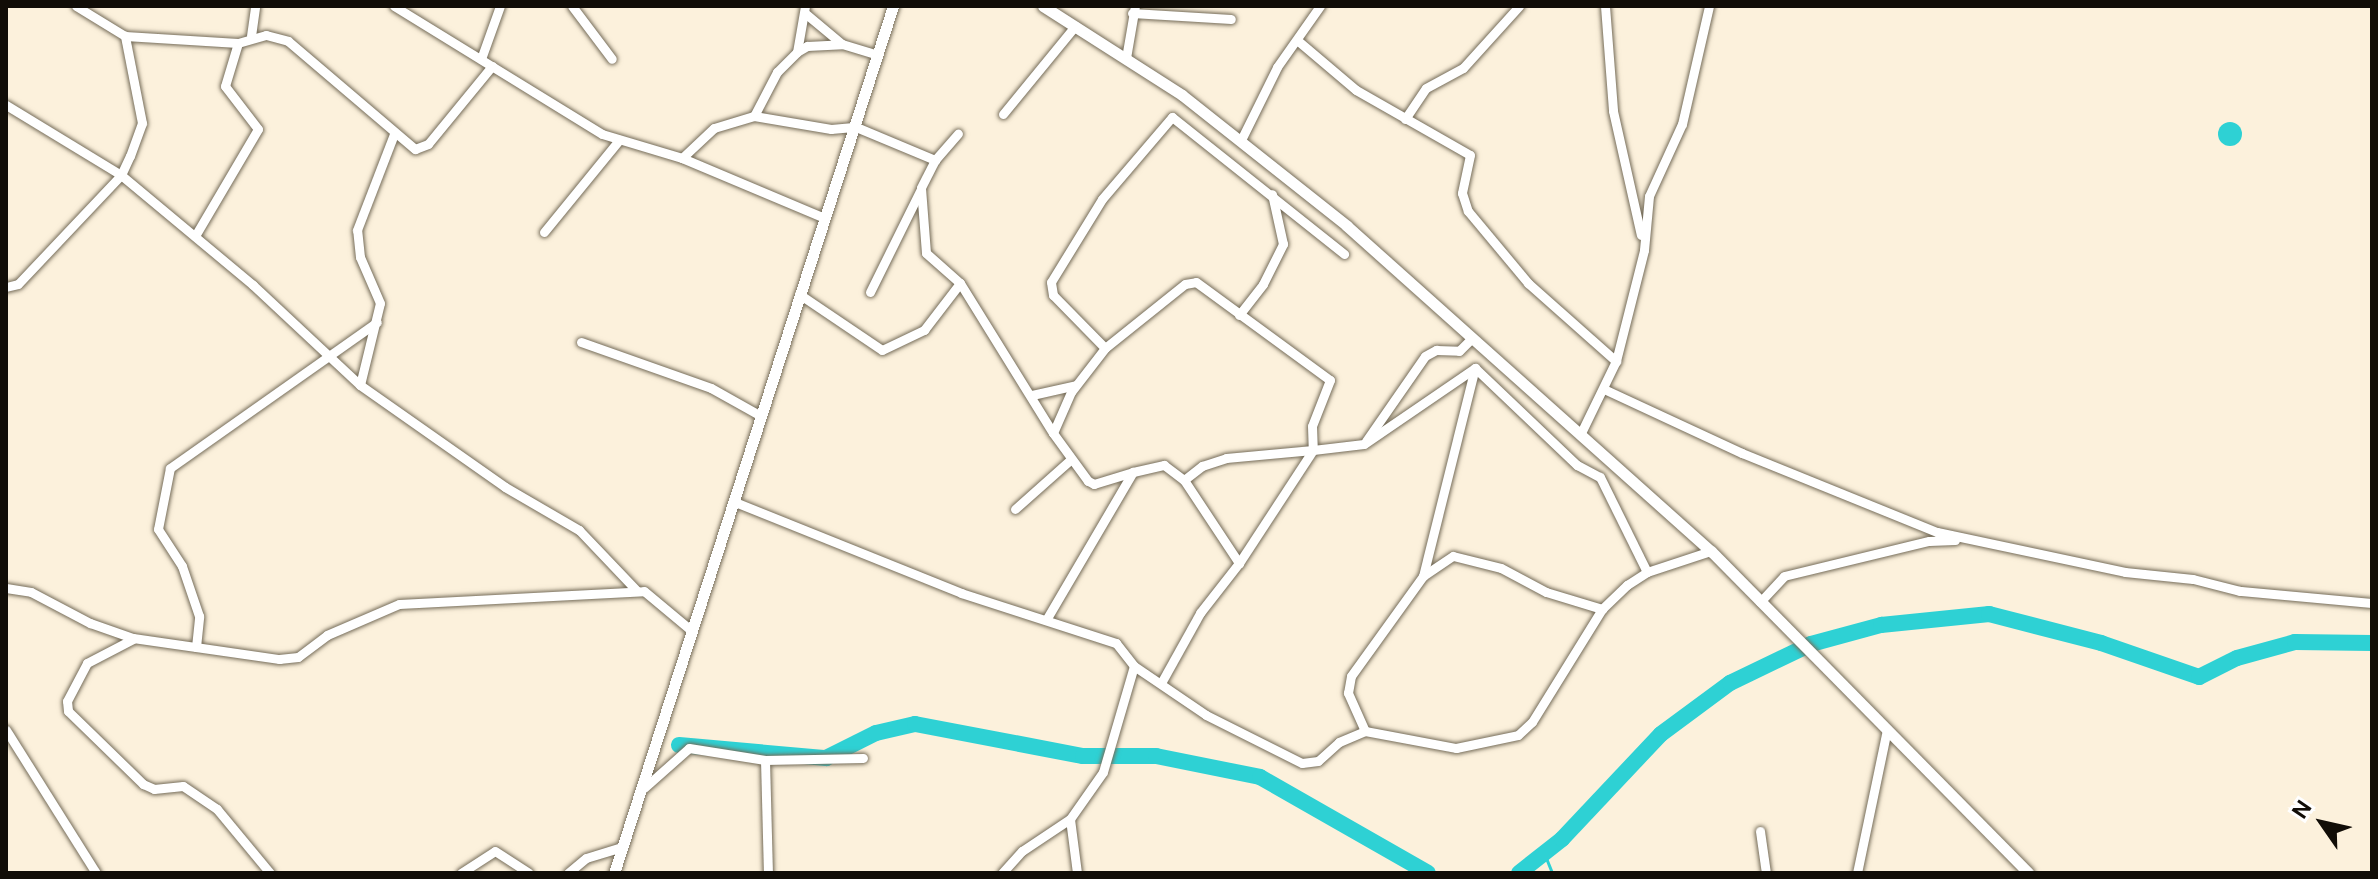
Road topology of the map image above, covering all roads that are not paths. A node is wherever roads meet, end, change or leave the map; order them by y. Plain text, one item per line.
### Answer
1 (76, 6) edge
2 (255, 6) edge
3 (394, 6) edge
4 (500, 6) edge
5 (572, 6) edge
6 (893, 6) edge
7 (1043, 6) edge
8 (1320, 6) edge
9 (1519, 6) edge
10 (1605, 6) edge
11 (1709, 6) edge
12 (1134, 9) edge
13 (806, 10) edge
14 (1231, 19) dead end
15 (1075, 26) junction
16 (125, 36) junction
17 (251, 36) junction
18 (1297, 40) junction
19 (238, 43) junction
20 (842, 44) junction
21 (797, 52) junction
22 (877, 55) junction
23 (1126, 58) junction
24 (481, 59) junction
25 (612, 59) dead end
26 (492, 66) junction
27 (6, 105) edge
28 (1003, 114) dead end
29 (754, 116) junction
30 (1405, 119) junction
31 (856, 127) junction
32 (394, 134) junction
33 (958, 134) dead end
34 (619, 140) junction
35 (1245, 142) junction
36 (682, 158) junction
37 (935, 160) junction
38 (1234, 163) junction
39 (121, 175) junction
40 (921, 188) junction
41 (1272, 194) junction
42 (825, 218) junction
43 (544, 232) dead end
44 (195, 236) junction
45 (1644, 250) junction
46 (1344, 254) dead end
47 (960, 283) junction
48 (6, 287) edge
49 (870, 292) dead end
50 (799, 294) junction
51 (1239, 315) junction
52 (377, 322) junction
53 (1471, 339) junction
54 (581, 342) dead end
55 (1105, 348) junction
56 (328, 356) junction
57 (1616, 361) junction
58 (1475, 368) junction
59 (1077, 384) junction
60 (360, 385) junction
61 (1606, 390) junction
62 (1032, 395) junction
63 (761, 416) junction
64 (1053, 433) junction
65 (1580, 435) junction
66 (1364, 444) junction
67 (1313, 450) junction
68 (1069, 461) junction
69 (1133, 472) junction
70 (1184, 480) junction
71 (735, 502) junction
72 (1015, 509) dead end
73 (1978, 541) junction
74 (1711, 551) junction
75 (1239, 563) junction
76 (1647, 572) junction
77 (1423, 576) junction
78 (6, 588) edge
79 (637, 591) junction
80 (1760, 602) junction
81 (2372, 603) edge
82 (1602, 609) junction
83 (1046, 620) junction
84 (692, 631) junction
85 (133, 638) junction
86 (196, 647) junction
87 (1134, 666) junction
88 (1161, 683) junction
89 (6, 730) edge
90 (1887, 730) junction
91 (1365, 731) junction
92 (863, 758) dead end
93 (765, 760) junction
94 (644, 788) junction
95 (1070, 819) junction
96 (1760, 831) dead end
97 (622, 847) junction
98 (92, 870) edge
99 (615, 872) edge
100 (270, 873) edge
101 (461, 873) edge
102 (529, 873) edge
103 (568, 873) edge
104 (768, 873) edge
105 (1002, 873) edge
106 (1077, 873) edge
107 (1766, 873) edge
108 (1857, 873) edge
109 (2028, 873) edge

1 - 16 street
2 - 17 street
3 - 24 street
4 - 24 street
5 - 25 street
6 - 22 street
7 - 15 street
8 - 18 street
9 - 30 street
10 - 45 street
11 - 45 street
12 - 14 street
12 - 23 street
13 - 20 street
13 - 21 street
15 - 23 street
15 - 28 street
16 - 19 street
16 - 39 street
17 - 19 street
17 - 32 street
18 - 30 street
18 - 35 street
19 - 44 street
20 - 21 street
20 - 22 street
21 - 29 street
22 - 31 street
23 - 35 street
24 - 26 street
26 - 32 street
26 - 34 street
27 - 39 street
29 - 31 street
29 - 36 street
30 - 57 street
31 - 37 street
31 - 42 street
32 - 52 street
33 - 37 street
34 - 36 street
34 - 43 street
35 - 38 street
35 - 53 street
36 - 42 street
37 - 40 street
38 - 41 street
38 - 55 street
39 - 44 street
39 - 48 street
40 - 47 street
40 - 49 street
41 - 46 street
41 - 51 street
42 - 50 street
44 - 56 street
45 - 57 street
47 - 50 street
47 - 62 street
50 - 63 street
51 - 55 street
51 - 67 street
52 - 56 street
52 - 60 street
53 - 65 street
53 - 66 street
54 - 63 street
55 - 59 street
56 - 60 street
56 - 86 street
57 - 61 street
58 - 66 street
58 - 76 street
58 - 77 street
59 - 62 street
59 - 64 street
60 - 79 street
61 - 65 street
61 - 73 street
62 - 64 street
63 - 71 street
64 - 68 street
65 - 74 street
66 - 67 street
67 - 70 street
67 - 75 street
68 - 69 street
68 - 72 street
69 - 70 street
69 - 83 street
70 - 75 street
71 - 83 street
71 - 84 street
73 - 80 street
73 - 81 street
74 - 76 street
74 - 80 street
75 - 88 street
76 - 82 street
77 - 82 street
77 - 91 street
78 - 85 street
79 - 84 street
79 - 86 street
80 - 90 street
82 - 91 street
83 - 87 street
84 - 94 street
85 - 86 street
85 - 100 street
87 - 88 street
87 - 95 street
88 - 91 street
89 - 98 street
90 - 108 street
90 - 109 street
92 - 93 street
93 - 94 street
93 - 104 street
94 - 97 street
95 - 105 street
95 - 106 street
96 - 107 street
97 - 99 street
97 - 103 street
101 - 102 street

